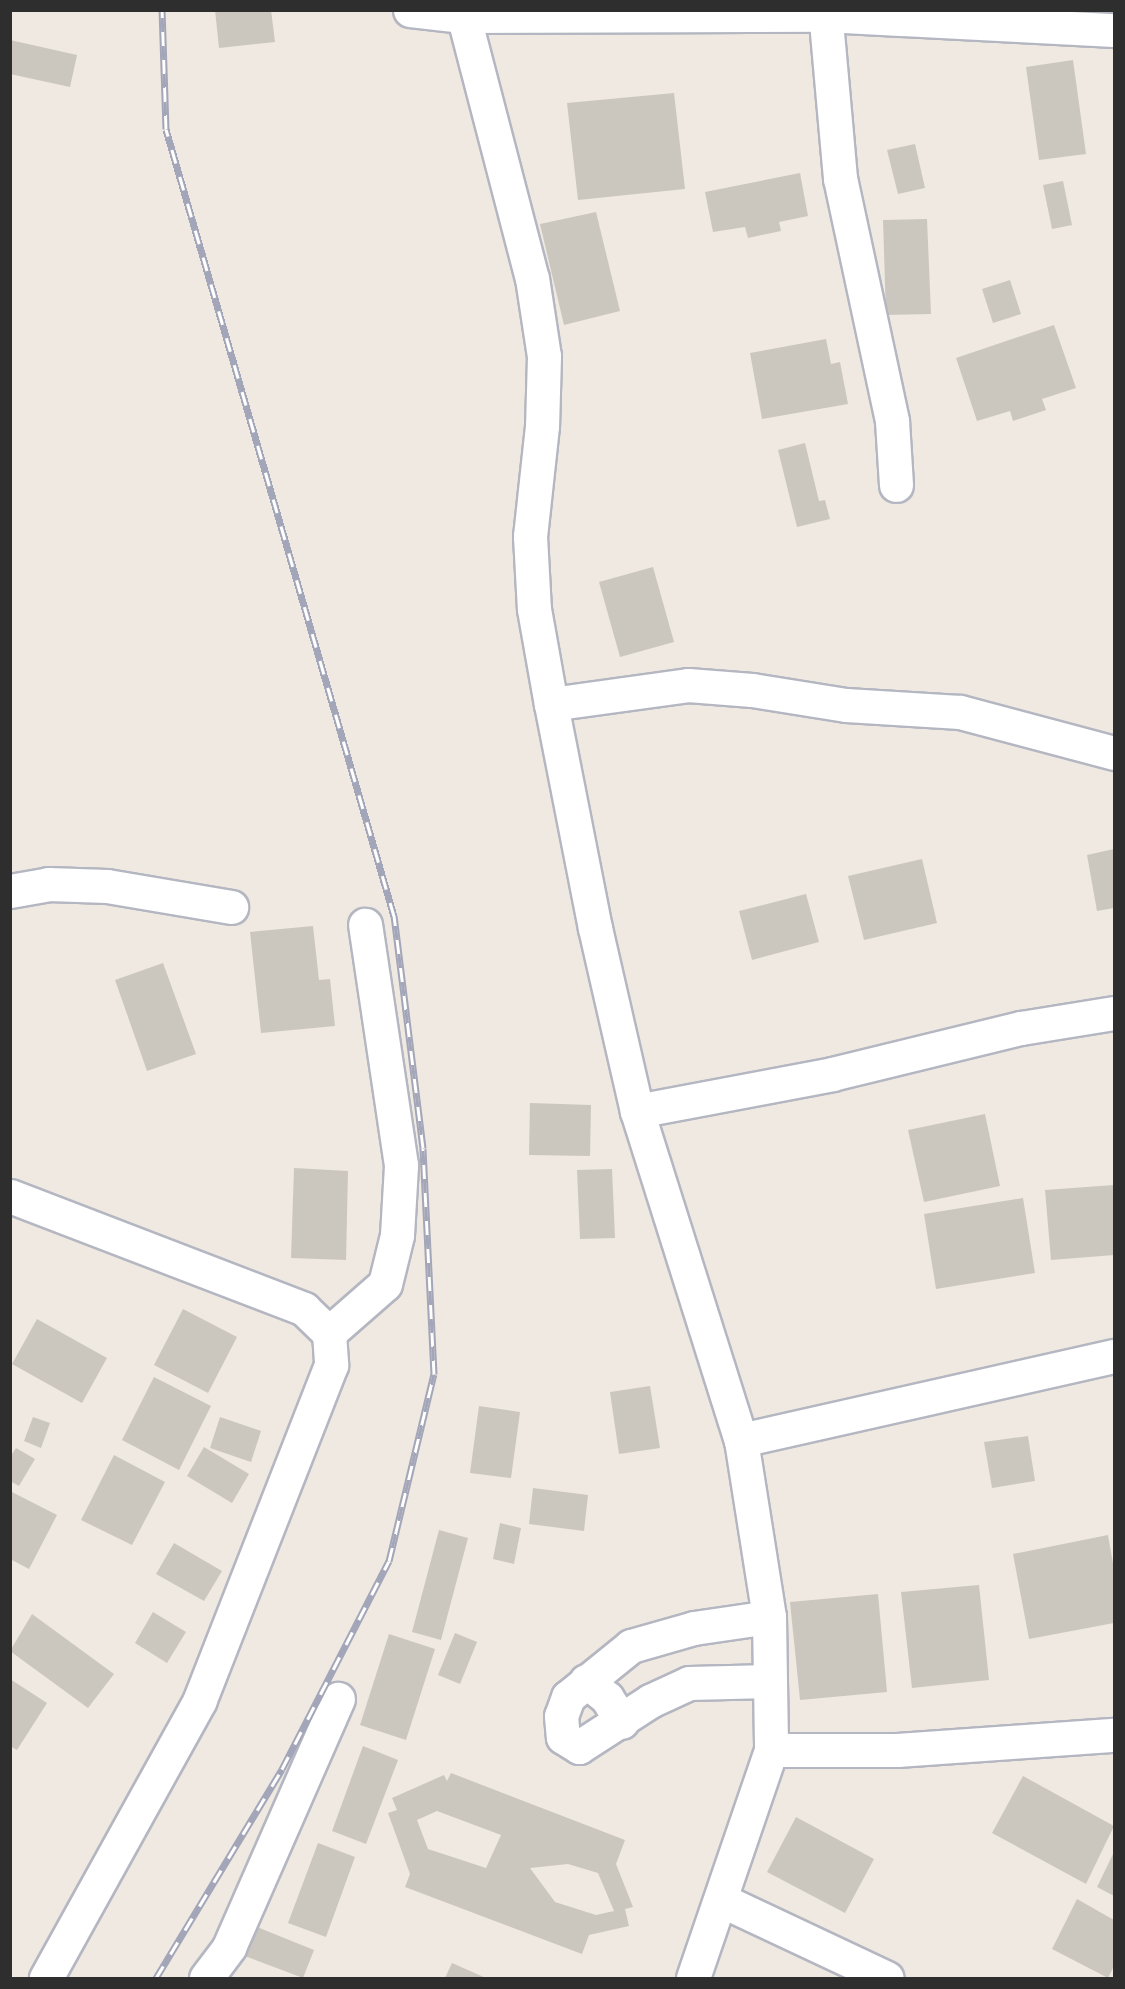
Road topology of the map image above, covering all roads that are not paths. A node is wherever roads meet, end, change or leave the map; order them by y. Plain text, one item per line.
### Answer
1 (410, 10) edge
2 (463, 13) edge
3 (825, 13) edge
4 (1114, 30) edge
5 (896, 485) dead end
6 (551, 704) junction
7 (1114, 753) edge
8 (10, 891) edge
9 (231, 907) dead end
10 (365, 925) dead end
11 (1114, 1013) edge
12 (638, 1111) junction
13 (10, 1196) edge
14 (329, 1334) junction
15 (1114, 1356) edge
16 (741, 1440) junction
17 (769, 1617) junction
18 (586, 1681) junction
19 (770, 1682) junction
20 (338, 1699) dead end
21 (622, 1722) junction
22 (1114, 1735) edge
23 (771, 1750) junction
24 (721, 1900) junction
25 (875, 1976) edge
26 (46, 1978) edge
27 (206, 1978) edge
28 (693, 1978) edge

1 - 2 street
2 - 3 street
2 - 6 street
3 - 4 street
3 - 5 street
6 - 7 street
6 - 12 street
8 - 9 street
10 - 14 street
11 - 12 street
12 - 16 street
13 - 14 street
14 - 26 street
15 - 16 street
16 - 17 street
17 - 18 street
17 - 19 street
18 - 21 street
18 - 21 street
19 - 21 street
19 - 23 street
20 - 27 street
22 - 23 street
23 - 24 street
24 - 25 street
24 - 28 street

